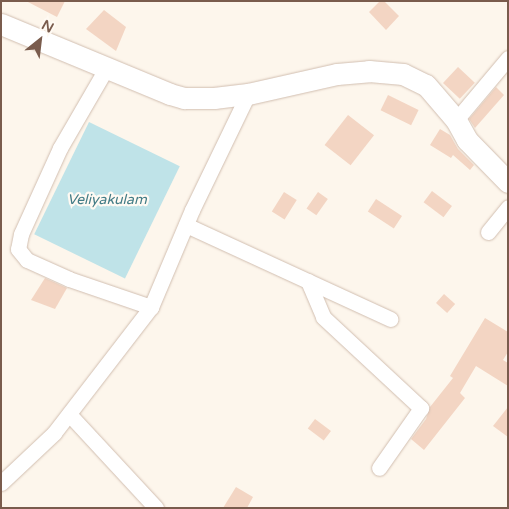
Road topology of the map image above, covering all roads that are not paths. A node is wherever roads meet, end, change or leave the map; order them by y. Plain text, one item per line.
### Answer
1 (1, 24) edge
2 (508, 58) edge
3 (107, 67) junction
4 (248, 94) junction
5 (456, 120) junction
6 (508, 182) edge
7 (508, 207) edge
8 (186, 225) junction
9 (488, 232) dead end
10 (308, 281) junction
11 (151, 307) junction
12 (390, 319) dead end
13 (68, 414) junction
14 (379, 468) dead end
15 (1, 482) edge
16 (156, 508) edge

1 - 3 main road
2 - 5 street
3 - 4 main road
3 - 11 street
4 - 5 main road
4 - 8 street
5 - 6 main road
7 - 9 street
8 - 10 street
8 - 11 street
10 - 12 street
10 - 14 street
11 - 13 street
13 - 15 street
13 - 16 street

